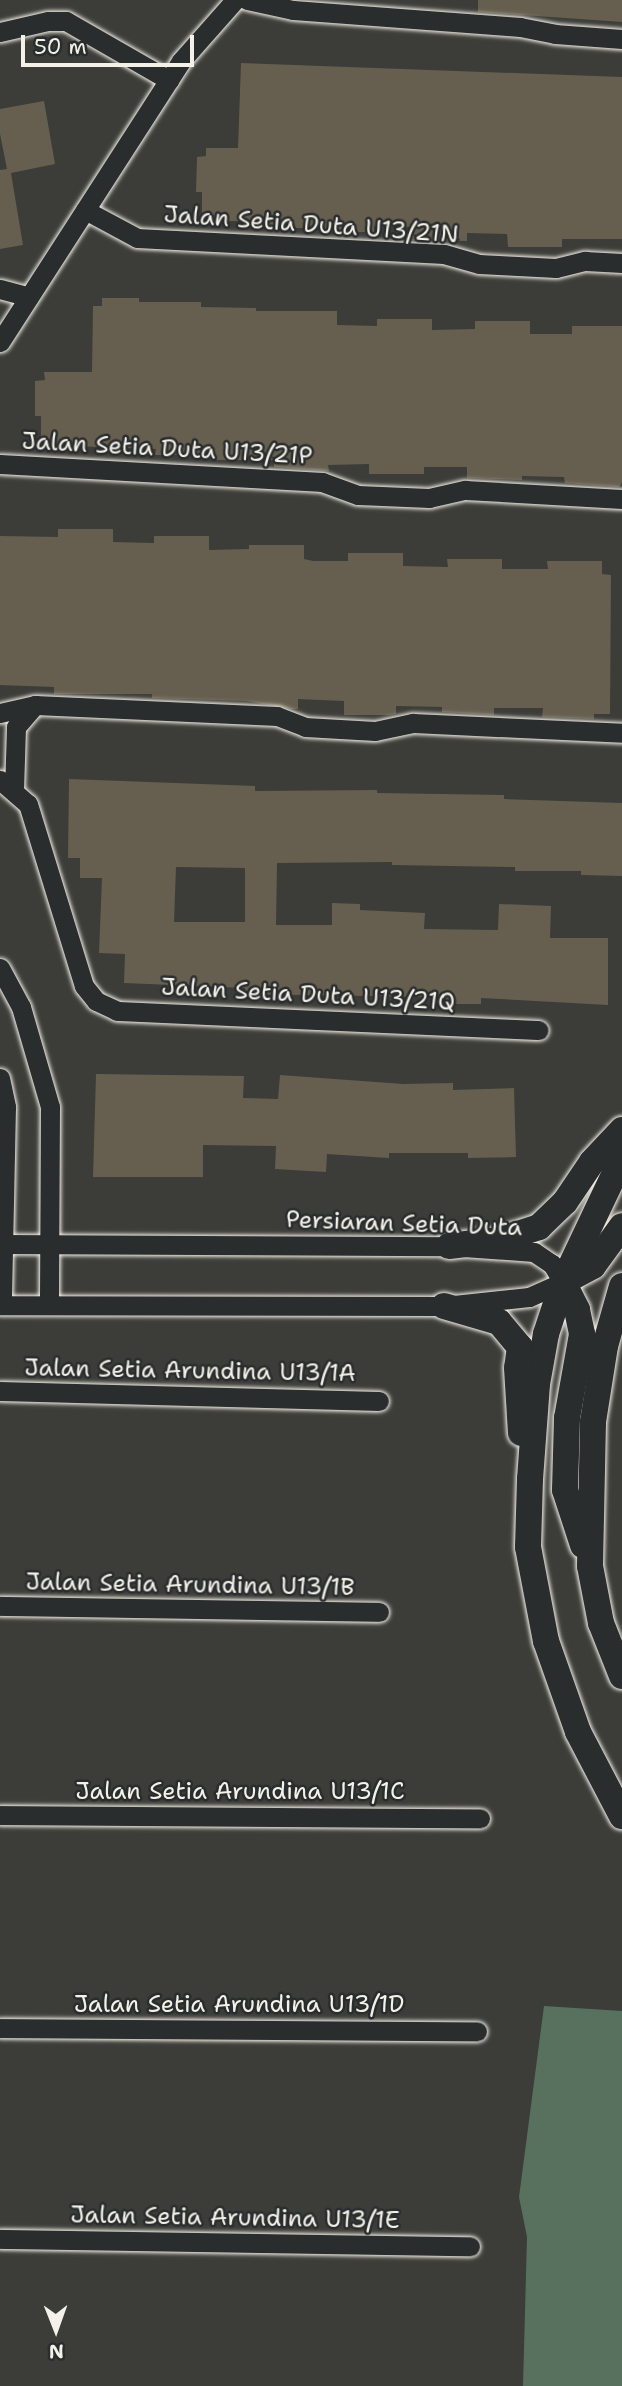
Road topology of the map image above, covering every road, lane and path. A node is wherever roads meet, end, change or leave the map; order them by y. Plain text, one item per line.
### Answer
1 (235, 0) edge
2 (247, 0) edge
3 (0, 32) edge
4 (622, 39) edge
5 (169, 80) junction
6 (85, 210) junction
7 (622, 263) edge
8 (0, 289) edge
9 (29, 297) junction
10 (0, 342) edge
11 (0, 464) edge
12 (622, 499) edge
13 (35, 705) junction
14 (0, 713) edge
15 (622, 733) edge
16 (7, 785) edge
17 (0, 968) edge
18 (539, 1030) dead end
19 (0, 1078) edge
20 (622, 1130) edge
21 (622, 1158) edge
22 (622, 1226) edge
23 (2, 1244) edge
24 (49, 1244) junction
25 (449, 1246) junction
26 (563, 1282) junction
27 (622, 1286) edge
28 (1, 1305) edge
29 (49, 1306) junction
30 (444, 1306) junction
31 (0, 1391) edge
32 (379, 1401) dead end
33 (530, 1479) junction
34 (590, 1566) junction
35 (0, 1606) edge
36 (379, 1612) dead end
37 (622, 1676) edge
38 (0, 1815) edge
39 (622, 1816) edge
40 (480, 1818) dead end
41 (0, 2028) edge
42 (477, 2031) dead end
43 (0, 2239) edge
44 (470, 2246) dead end

1 - 5 street
2 - 4 street
3 - 5 street
5 - 6 street
6 - 7 street, Jalan Setia Duta U13/21N
6 - 9 street
8 - 9 street
9 - 10 street
11 - 12 street, Jalan Setia Duta U13/21P
13 - 14 street
13 - 15 street
13 - 16 street
16 - 18 street, Jalan Setia Duta U13/21Q
17 - 24 street
19 - 23 street
20 - 25 main road
21 - 26 main road
22 - 26 main road
23 - 24 street, Persiaran Setia Duta
23 - 28 street
24 - 25 street, Persiaran Setia Duta
24 - 29 street
25 - 26 street, Persiaran Setia Duta
26 - 30 street
26 - 33 main road
26 - 34 main road
27 - 34 main road
28 - 29 street
29 - 30 street
30 - 33 main road
31 - 32 street, Jalan Setia Arundina U13/1A
33 - 39 main road
34 - 37 main road
35 - 36 street, Jalan Setia Arundina U13/1B
38 - 40 street, Jalan Setia Arundina U13/1C
41 - 42 street, Jalan Setia Arundina U13/1D
43 - 44 street, Jalan Setia Arundina U13/1E

